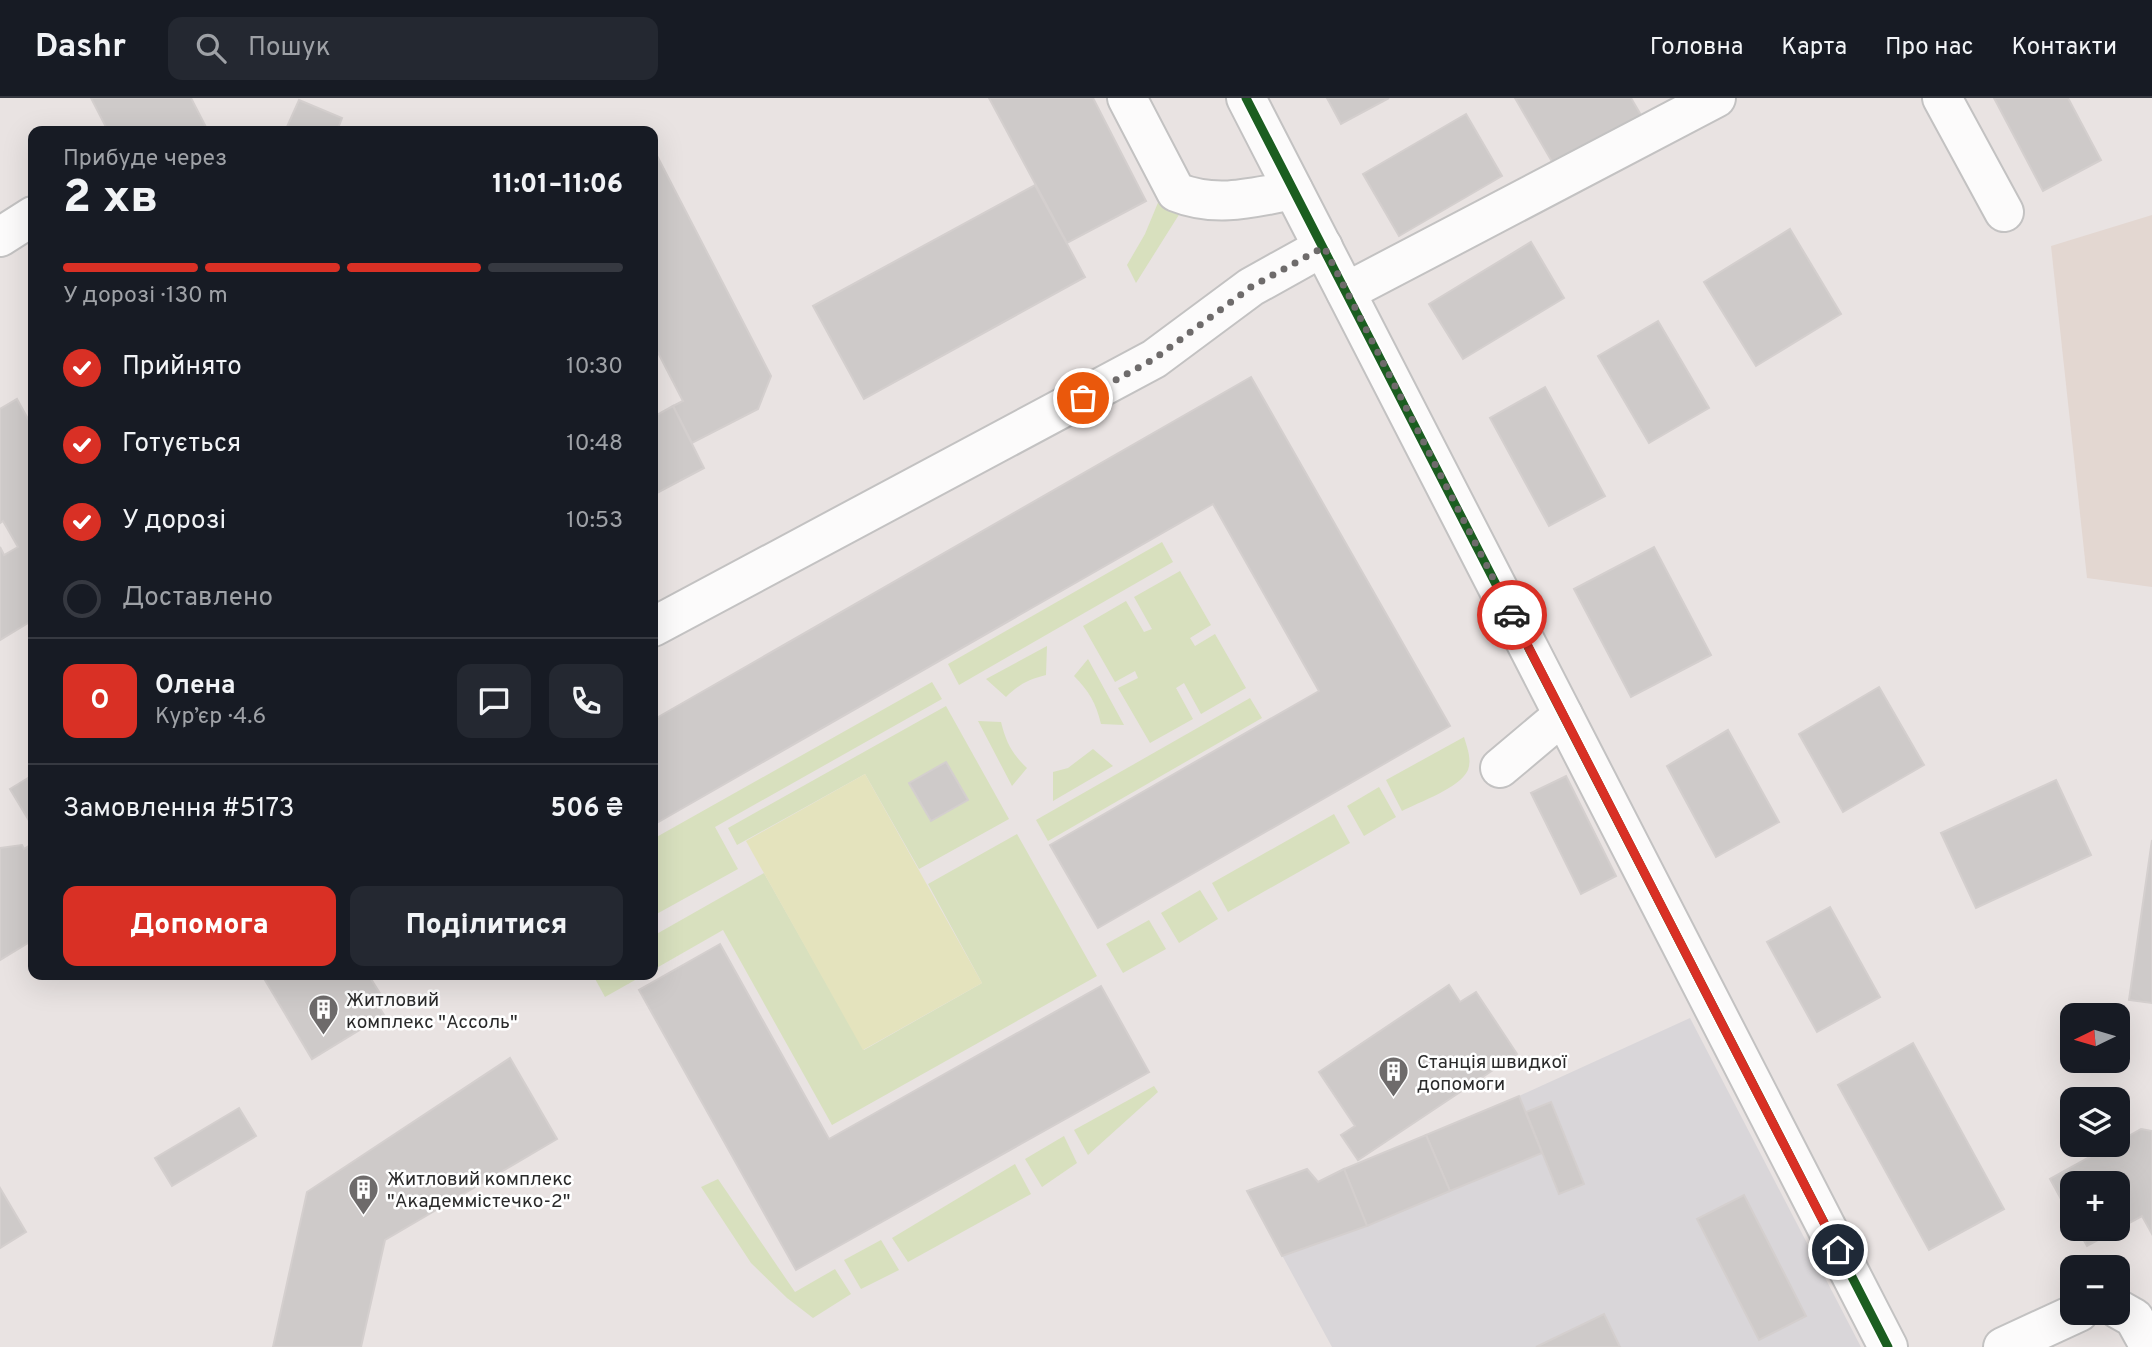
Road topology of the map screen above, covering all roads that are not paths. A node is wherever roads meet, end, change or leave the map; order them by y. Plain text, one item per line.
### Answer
1 (1127, 98) edge
2 (1246, 98) edge
3 (1716, 98) edge
4 (1942, 98) edge
5 (1293, 190) junction
6 (2004, 212) dead end
7 (28, 219) edge
8 (0, 237) edge
9 (1324, 247) junction
10 (1346, 292) junction
11 (658, 624) edge
12 (1563, 715) junction
13 (1500, 768) dead end
14 (2130, 1316) edge
15 (2060, 1321) edge
16 (1888, 1347) edge
17 (2003, 1347) edge
18 (2150, 1347) edge

1 - 5 street
2 - 5 street
3 - 10 street
4 - 6 street
5 - 9 street
7 - 8 street
9 - 10 street
9 - 11 street
10 - 12 street
12 - 13 street
12 - 16 street
14 - 18 street
15 - 17 street

